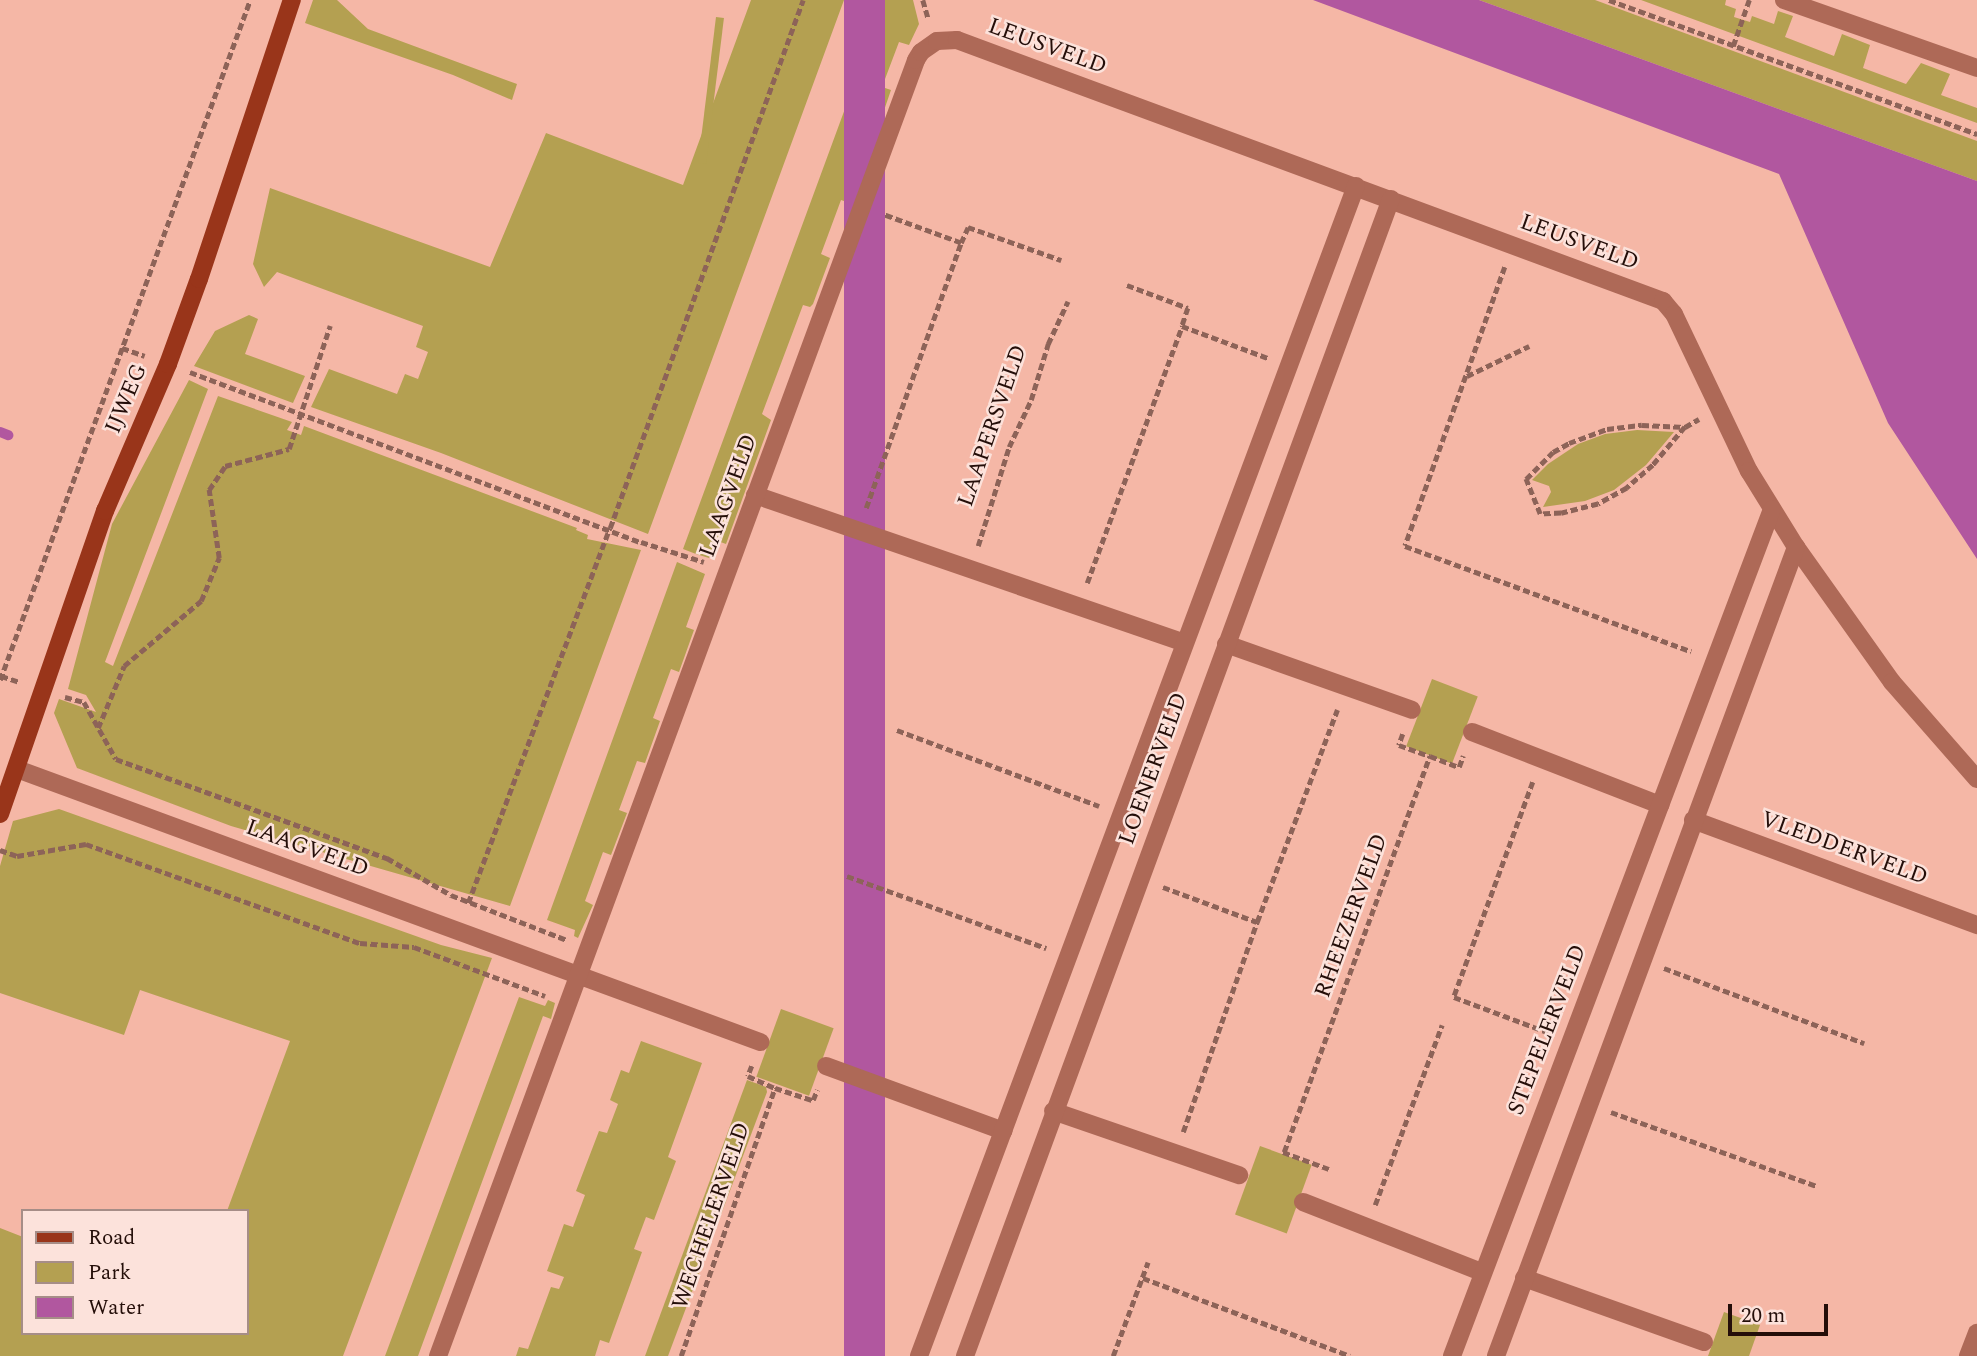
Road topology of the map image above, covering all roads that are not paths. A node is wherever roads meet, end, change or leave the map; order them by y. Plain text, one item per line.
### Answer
1 (292, 0) edge
2 (1784, 0) edge
3 (937, 41) joint
4 (1977, 68) edge
5 (1356, 186) junction
6 (1391, 199) junction
7 (755, 495) junction
8 (1772, 509) junction
9 (1796, 547) junction
10 (1184, 643) junction
11 (1226, 644) junction
12 (1412, 709) road end
13 (1472, 732) road end
14 (17, 769) junction
15 (1977, 779) edge
16 (1660, 805) junction
17 (0, 814) edge
18 (1693, 820) junction
19 (1977, 925) edge
20 (579, 976) junction
21 (760, 1042) road end
22 (826, 1066) road end
23 (1054, 1111) junction
24 (1003, 1131) junction
25 (1239, 1175) dead end
26 (1303, 1202) dead end
27 (1482, 1272) junction
28 (1524, 1278) junction
29 (1977, 1333) edge
30 (1704, 1342) dead end
31 (438, 1356) edge
32 (919, 1356) edge
33 (965, 1356) edge
34 (1452, 1356) edge
35 (1496, 1356) edge
36 (1968, 1356) edge

1 - 14 street, IJWEG
2 - 4 street
3 - 5 street, LEUSVELD
3 - 7 street, LAAGVELD
5 - 6 street, LEUSVELD
5 - 10 street, LOENERVELD
6 - 8 street, LEUSVELD
6 - 11 street, LOENERVELD
7 - 10 street
7 - 20 street, LAAGVELD
8 - 9 street, LEUSVELD
8 - 16 street, STEPELERVELD
9 - 15 street, LEUSVELD
9 - 18 street
10 - 24 street, LOENERVELD
11 - 12 street
11 - 23 street, LOENERVELD
13 - 16 street
14 - 17 street, IJWEG
14 - 20 street, LAAGVELD
16 - 27 street, STEPELERVELD
18 - 19 street, VLEDDERVELD
18 - 28 street
20 - 21 street
20 - 31 street, LAAGVELD
22 - 24 street
23 - 25 street
23 - 33 street, LOENERVELD
24 - 32 street, LOENERVELD
26 - 27 street
27 - 34 street, STEPELERVELD
28 - 30 street
28 - 35 street
29 - 36 street

